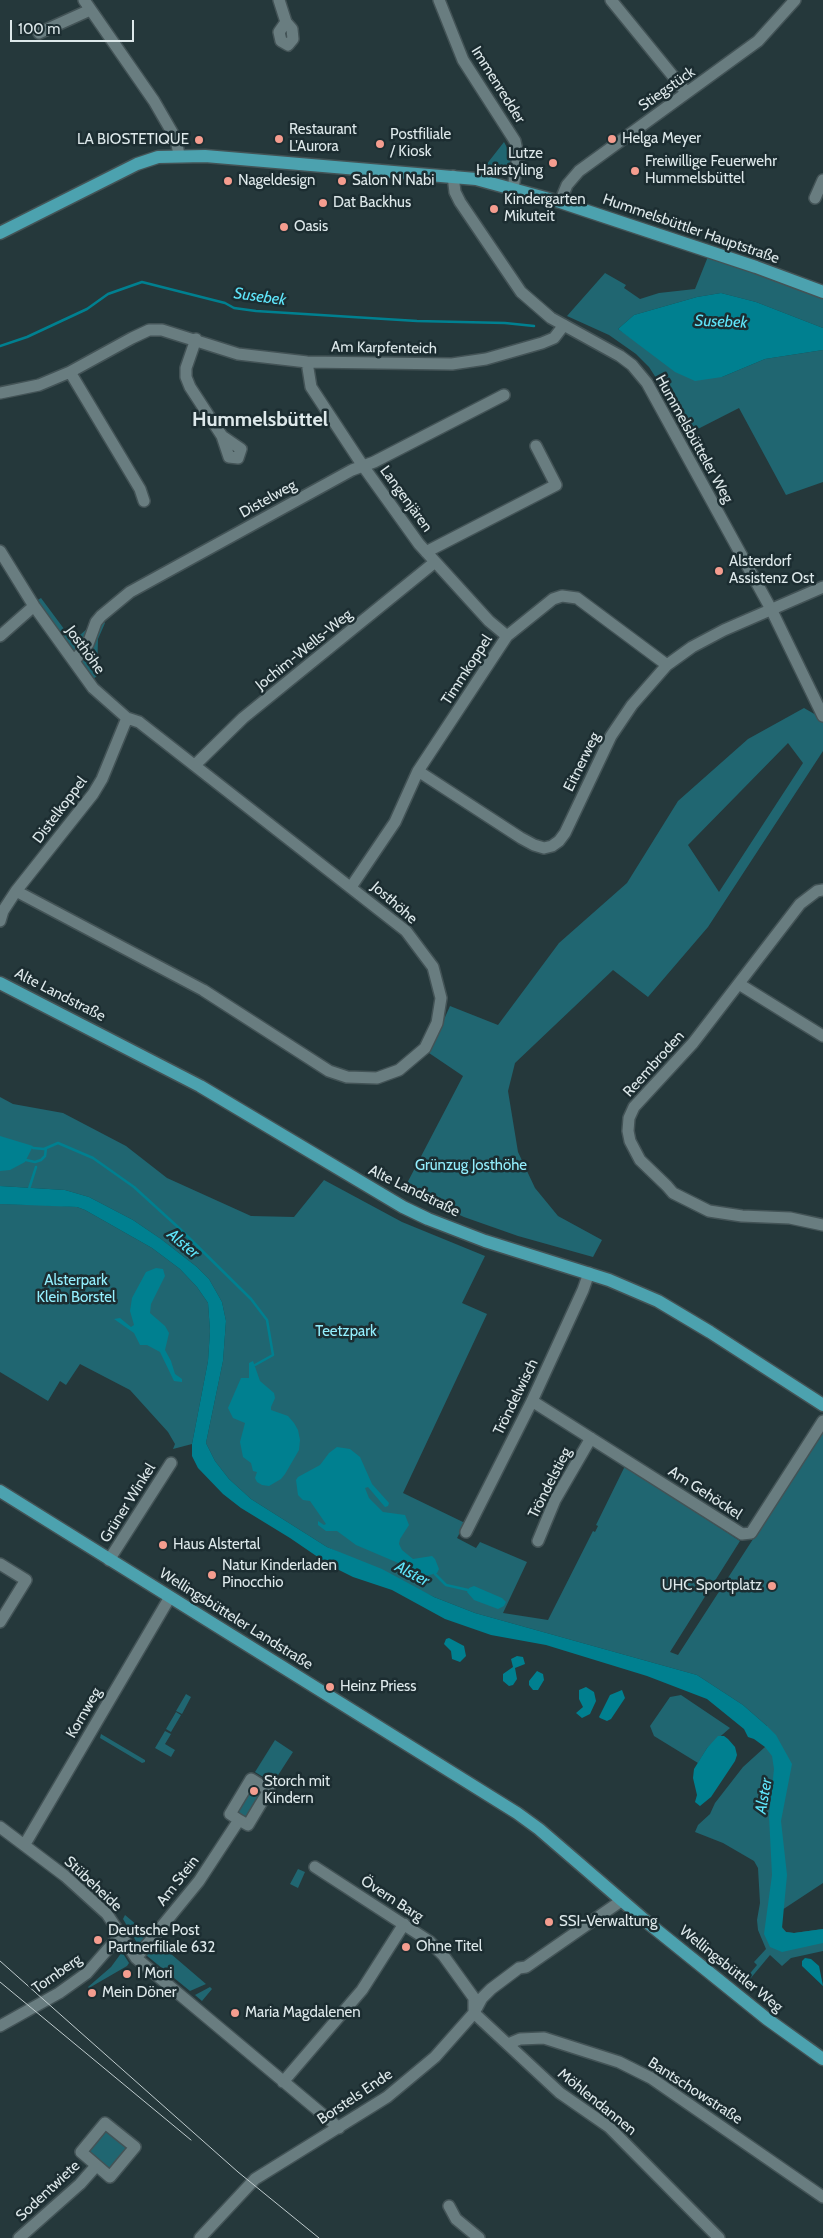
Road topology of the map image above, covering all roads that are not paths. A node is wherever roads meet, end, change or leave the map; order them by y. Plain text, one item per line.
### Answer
1 (278, 0) edge
2 (439, 0) edge
3 (611, 0) edge
4 (795, 0) edge
5 (87, 5) edge
6 (286, 22) dead end
7 (39, 33) dead end
8 (686, 92) junction
9 (180, 155) junction
10 (453, 176) junction
11 (823, 180) edge
12 (513, 189) junction
13 (815, 198) dead end
14 (560, 202) junction
15 (0, 234) edge
16 (823, 292) edge
17 (564, 325) junction
18 (196, 339) junction
19 (307, 362) junction
20 (70, 372) junction
21 (0, 393) edge
22 (504, 395) dead end
23 (222, 436) dead end
24 (536, 446) dead end
25 (363, 466) junction
26 (144, 502) dead end
27 (0, 551) edge
28 (426, 552) junction
29 (436, 562) junction
30 (823, 587) edge
31 (34, 606) junction
32 (771, 609) junction
33 (0, 636) edge
34 (507, 636) junction
35 (74, 661) junction
36 (667, 665) junction
37 (823, 716) edge
38 (127, 718) junction
39 (195, 765) junction
40 (418, 770) junction
41 (351, 887) junction
42 (823, 890) edge
43 (16, 891) junction
44 (1, 916) edge
45 (0, 983) edge
46 (739, 984) junction
47 (823, 1036) edge
48 (823, 1225) edge
49 (589, 1273) junction
50 (532, 1401) junction
51 (823, 1405) edge
52 (823, 1421) edge
53 (591, 1438) junction
54 (171, 1463) dead end
55 (0, 1491) edge
56 (466, 1532) dead end
57 (538, 1542) dead end
58 (110, 1560) junction
59 (0, 1564) edge
60 (170, 1597) junction
61 (0, 1622) edge
62 (239, 1820) dead end
63 (0, 1827) edge
64 (25, 1844) junction
65 (315, 1867) dead end
66 (621, 1901) junction
67 (404, 1924) junction
68 (121, 1934) junction
69 (136, 1958) junction
70 (474, 2013) junction
71 (0, 2026) edge
72 (508, 2044) junction
73 (823, 2060) edge
74 (283, 2082) junction
75 (339, 2128) junction
76 (96, 2166) junction
77 (823, 2197) edge
78 (449, 2206) dead end
79 (19, 2238) edge
80 (200, 2238) edge
81 (479, 2238) edge
82 (719, 2238) edge

1 - 6 street
2 - 12 street, Immenredder
3 - 8 street
4 - 8 street, Stiegstück
5 - 7 street
5 - 9 street
8 - 14 street, Stiegstück
9 - 10 main road, Hummelsbüttler Hauptstraße
9 - 15 main road, Hummelsbüttler Hauptstraße
10 - 12 main road, Hummelsbüttler Hauptstraße
10 - 17 street, Hummelsbütteler Weg
11 - 13 street
12 - 14 main road, Hummelsbüttler Hauptstraße
14 - 16 main road, Hummelsbüttler Hauptstraße
17 - 19 street, Am Karpfenteich
17 - 32 street, Hummelsbütteler Weg
18 - 19 street, Am Karpfenteich
18 - 20 street, Am Karpfenteich
18 - 23 street
19 - 25 street, Langenjären
20 - 21 street, Am Karpfenteich
20 - 26 street
22 - 25 street, Distelweg
24 - 28 street
25 - 28 street, Langenjären
25 - 35 street, Distelweg
27 - 31 street, Josthöhe
28 - 29 street, Langenjären
29 - 34 street, Langenjären
29 - 39 street, Jochim-Wells-Weg
30 - 32 street, Eitnerweg
31 - 33 street
31 - 35 street, Josthöhe
32 - 36 street, Eitnerweg
32 - 37 street, Hummelsbütteler Weg
34 - 36 street, Timmkoppel
34 - 40 street, Timmkoppel
35 - 38 street, Josthöhe
36 - 40 street, Eitnerweg
38 - 39 street, Josthöhe
38 - 43 street, Distelkoppel
39 - 41 street, Josthöhe
40 - 41 street, Timmkoppel
41 - 43 street, Josthöhe
42 - 46 street, Reembroden
43 - 44 street, Distelkoppel
45 - 49 main road, Alte Landstraße
46 - 47 street
46 - 48 street, Reembroden
49 - 50 street, Tröndelwisch
49 - 51 main road, Alte Landstraße
50 - 53 street, Am Gehöckel
50 - 56 street, Tröndelwisch
52 - 53 street, Am Gehöckel
53 - 57 street, Tröndelstieg
54 - 58 street, Grüner Winkel
55 - 58 main road, Wellingsbütteler Landstraße
58 - 60 main road, Wellingsbütteler Landstraße
59 - 61 street
60 - 64 street, Kornweg
60 - 66 main road, Wellingsbütteler Landstraße
62 - 69 street, Am Stein
63 - 64 street, Stübeheide
64 - 68 street, Stübeheide
65 - 67 street, Övern Barg
66 - 70 street, Borstels Ende
66 - 73 main road, Wellingsbüttler Weg
67 - 70 street, Övern Barg
67 - 74 street
68 - 69 street, Stübeheide
68 - 71 street, Tornberg
69 - 74 street, Stübeheide
70 - 72 street, Möhlendannen
70 - 75 street, Borstels Ende
72 - 77 street, Bantschowstraße
72 - 82 street, Möhlendannen
74 - 75 street, Stübeheide
75 - 80 street, Borstels Ende
76 - 76 street, Sodentwiete
76 - 79 street, Sodentwiete
78 - 81 street

